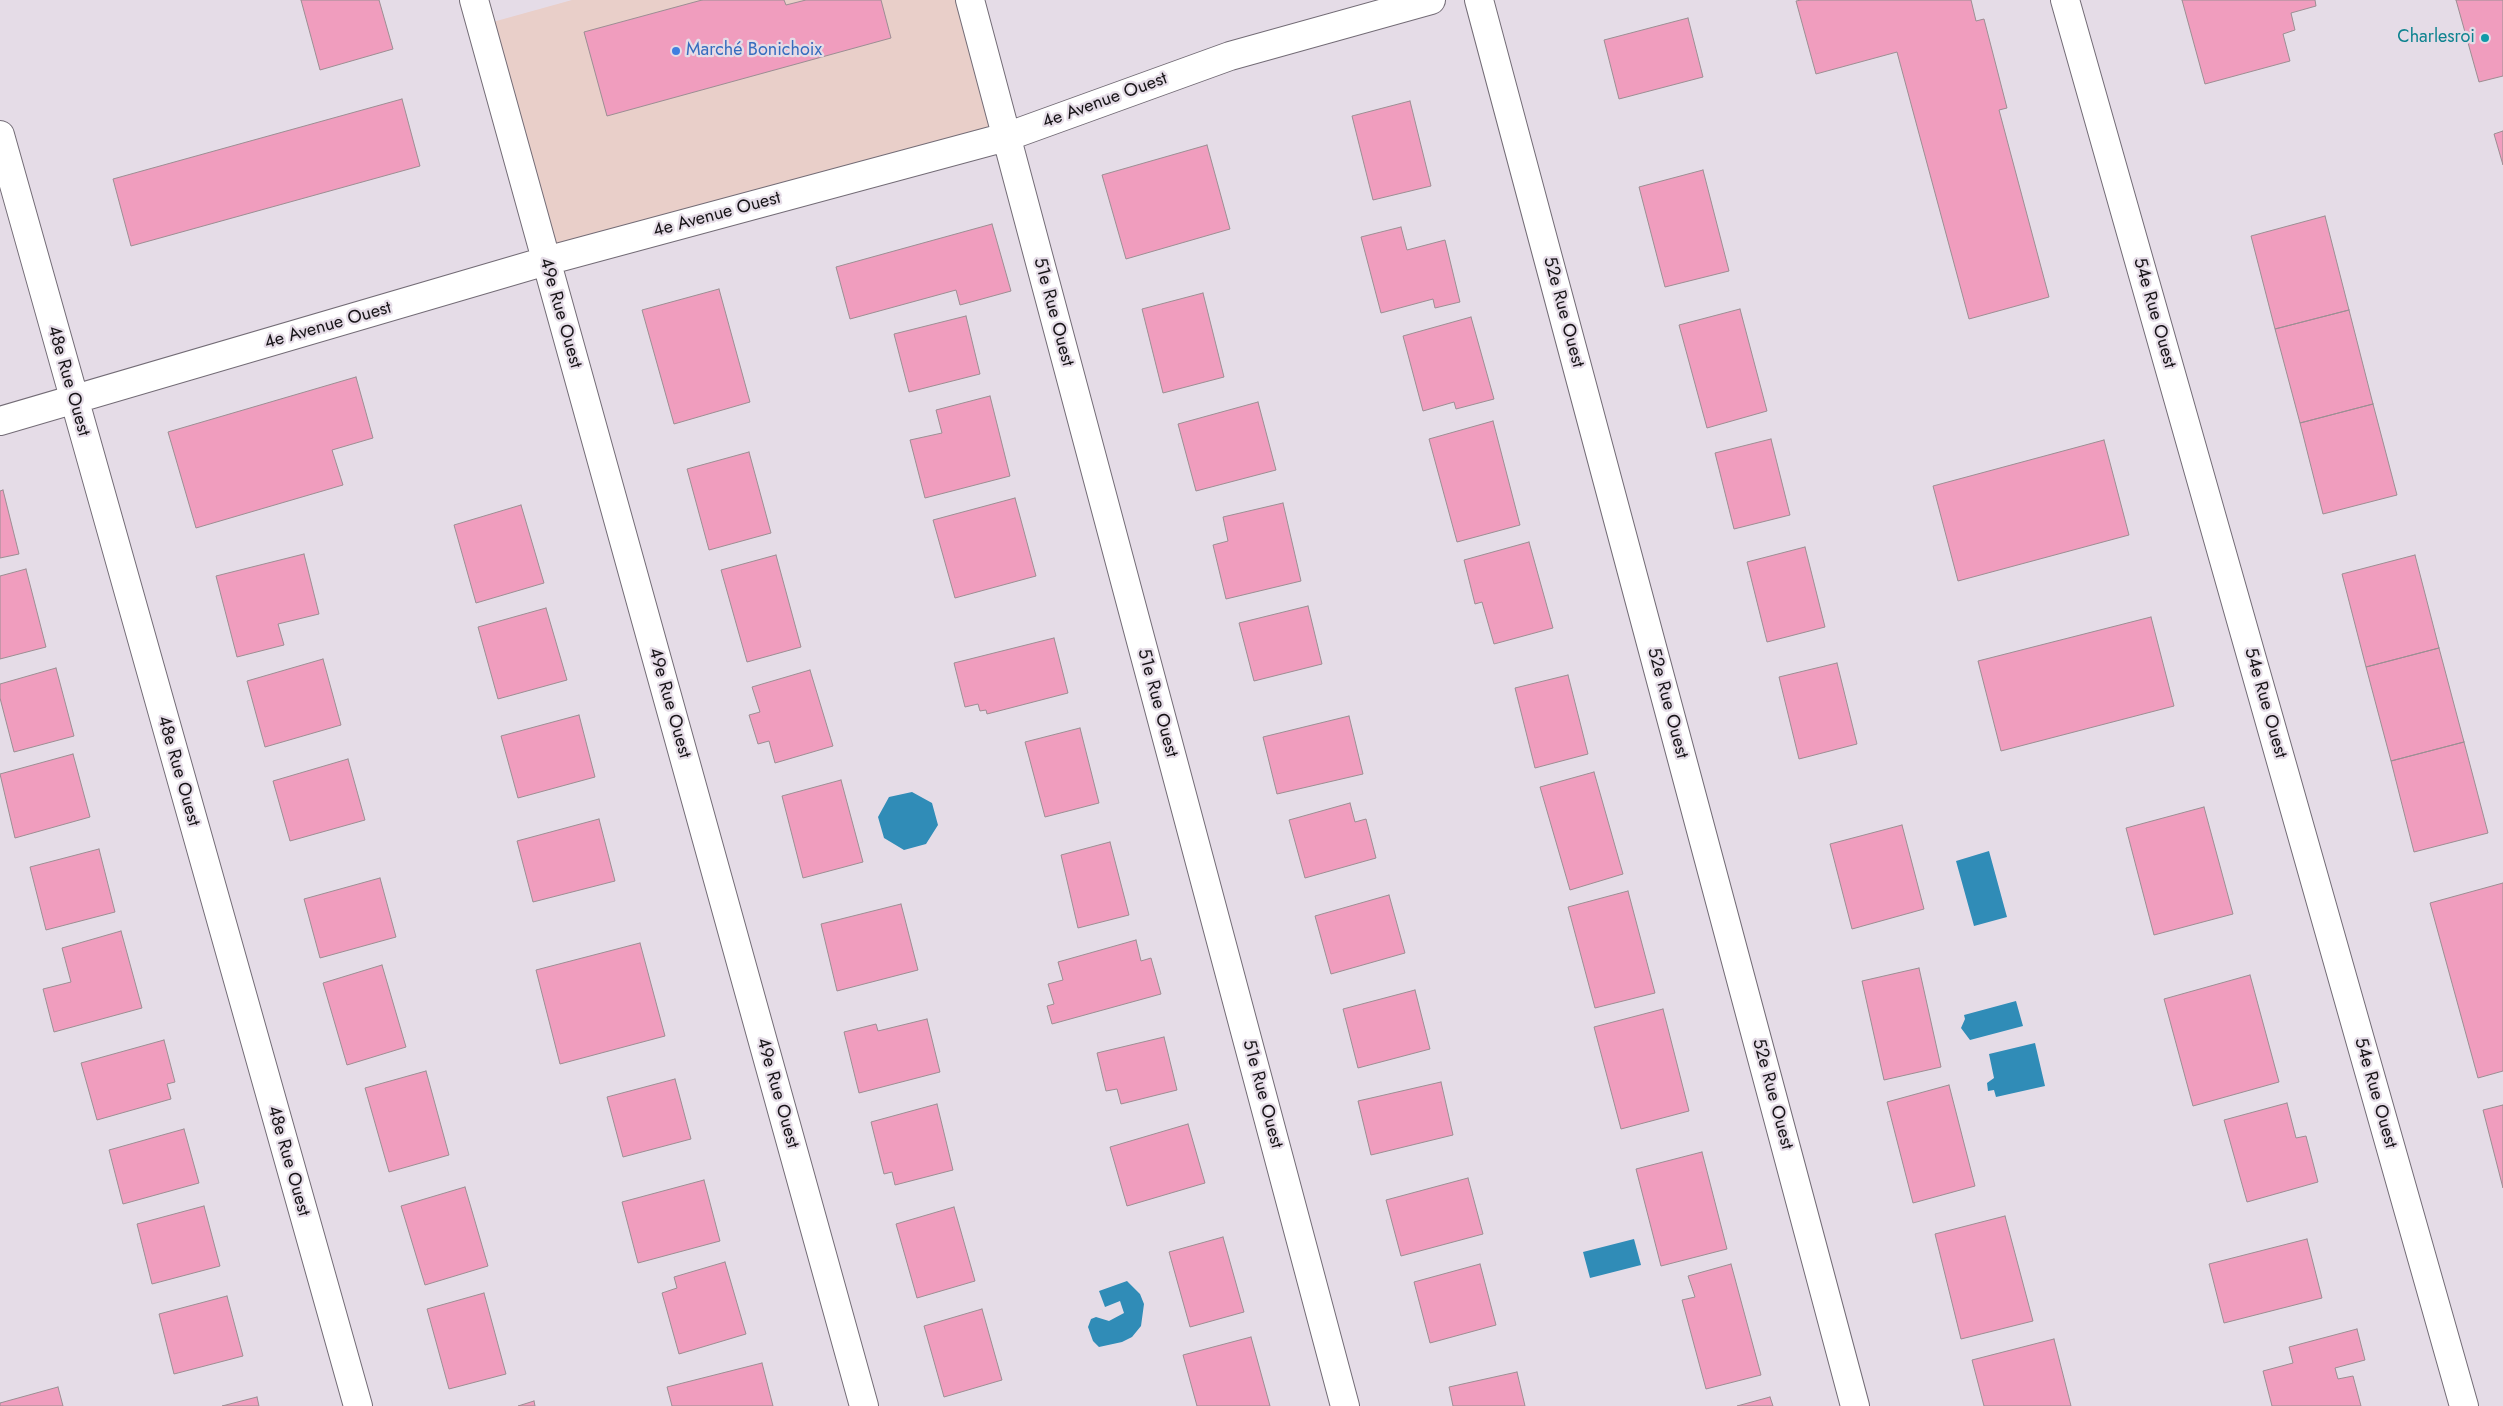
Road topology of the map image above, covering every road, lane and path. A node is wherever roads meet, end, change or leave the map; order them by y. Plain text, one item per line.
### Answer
1 (474, 0) edge
2 (970, 0) edge
3 (1431, 0) edge
4 (1479, 0) edge
5 (2065, 0) edge
6 (0, 135) edge
7 (1006, 137) junction
8 (546, 261) junction
9 (74, 401) junction
10 (0, 421) edge
11 (358, 1406) edge
12 (864, 1406) edge
13 (1345, 1406) edge
14 (1855, 1406) edge
15 (2464, 1406) edge

1 - 8 street, 49e Rue Ouest
2 - 7 street, 51e Rue Ouest
3 - 7 street, 4e Avenue Ouest
4 - 14 street, 52e Rue Ouest
5 - 15 street, 54e Rue Ouest
6 - 9 street, 48e Rue Ouest
7 - 8 street, 4e Avenue Ouest
7 - 13 street, 51e Rue Ouest
8 - 9 street, 4e Avenue Ouest
8 - 12 street, 49e Rue Ouest
9 - 10 street, 4e Avenue Ouest
9 - 11 street, 48e Rue Ouest

